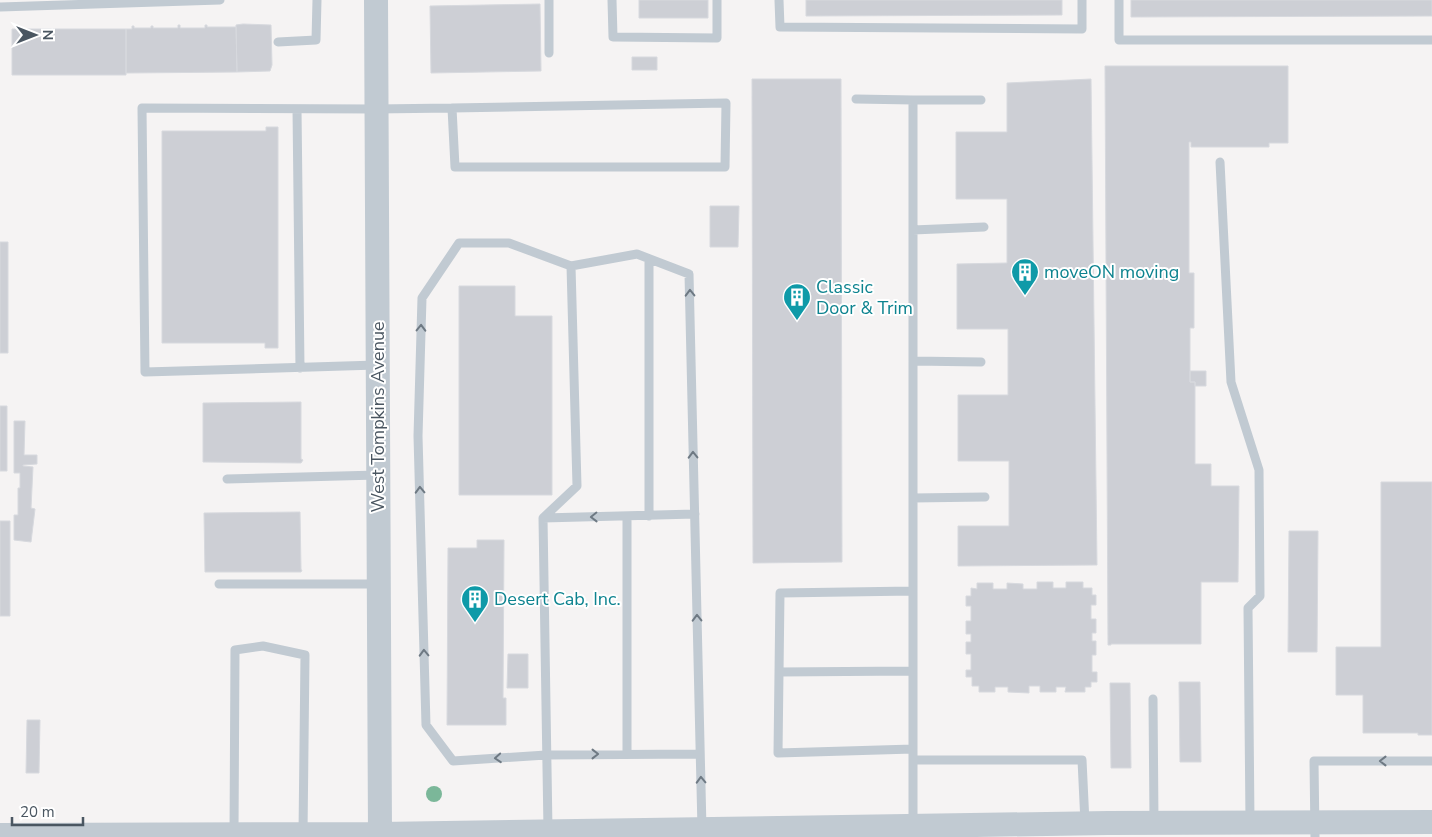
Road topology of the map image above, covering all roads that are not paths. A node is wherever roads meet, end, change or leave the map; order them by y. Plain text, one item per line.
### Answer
1 (220, 0) edge
2 (317, 0) edge
3 (376, 0) edge
4 (548, 0) edge
5 (612, 0) edge
6 (717, 0) edge
7 (780, 0) edge
8 (1082, 0) edge
9 (1119, 0) edge
10 (0, 7) edge
11 (1432, 40) edge
12 (278, 42) dead end
13 (549, 53) dead end
14 (856, 99) dead end
15 (913, 100) junction
16 (981, 100) dead end
17 (452, 108) junction
18 (297, 109) junction
19 (376, 109) junction
20 (1220, 162) dead end
21 (984, 227) dead end
22 (913, 230) junction
23 (649, 259) junction
24 (571, 266) junction
25 (913, 361) junction
26 (981, 362) dead end
27 (378, 365) junction
28 (300, 368) junction
29 (378, 476) junction
30 (227, 479) dead end
31 (985, 497) dead end
32 (913, 498) junction
33 (695, 514) junction
34 (627, 516) junction
35 (650, 516) junction
36 (543, 518) junction
37 (219, 584) dead end
38 (379, 584) junction
39 (914, 590) junction
40 (914, 671) junction
41 (779, 672) junction
42 (1153, 699) dead end
43 (914, 749) junction
44 (627, 754) junction
45 (700, 754) junction
46 (546, 755) junction
47 (914, 760) junction
48 (1432, 762) edge
49 (1154, 822) junction
50 (1250, 822) junction
51 (1432, 822) edge
52 (1085, 823) junction
53 (702, 829) junction
54 (900, 830) edge
55 (1315, 830) edge
56 (548, 831) junction
57 (972, 831) edge
58 (776, 832) edge
59 (675, 833) edge
60 (234, 834) junction
61 (303, 834) junction
62 (380, 834) junction
63 (0, 835) edge
64 (206, 836) edge

1 - 10 lane
2 - 12 lane
3 - 19 street, West Tompkins Avenue
4 - 13 lane
5 - 6 lane
7 - 8 lane
9 - 11 lane
14 - 15 lane
15 - 16 lane
15 - 22 lane
17 - 17 lane
17 - 19 lane
18 - 19 lane
18 - 28 lane
18 - 28 lane
19 - 27 street, West Tompkins Avenue
20 - 50 lane
21 - 22 lane
22 - 25 lane
23 - 24 lane
33 -> 23 lane
23 - 35 lane
24 - 36 lane
46 -> 24 lane
25 - 26 lane
25 - 32 lane
27 - 28 lane
27 - 29 street, West Tompkins Avenue
29 - 30 lane
29 - 38 street, West Tompkins Avenue
31 - 32 lane
32 - 39 lane
33 - 35 lane
45 -> 33 lane
34 - 35 lane
34 -> 36 lane
34 - 44 lane
36 - 46 lane
37 - 38 lane
38 - 62 street, West Tompkins Avenue
39 - 40 lane
39 - 41 lane
40 - 41 lane
40 - 43 lane
41 - 43 lane
42 - 49 lane
43 - 47 lane
44 - 45 lane
46 -> 44 lane
53 -> 45 lane
46 - 56 lane
47 - 52 lane
47 - 54 lane
48 -> 55 lane
49 - 50 street
49 - 52 street
50 - 55 street
51 - 55 street
52 - 57 street
53 - 58 street
53 - 59 street
54 - 57 street
54 - 58 street
56 - 59 street
56 - 62 street
60 - 61 street
60 - 61 lane
60 - 64 street
61 - 62 street
63 - 64 street

